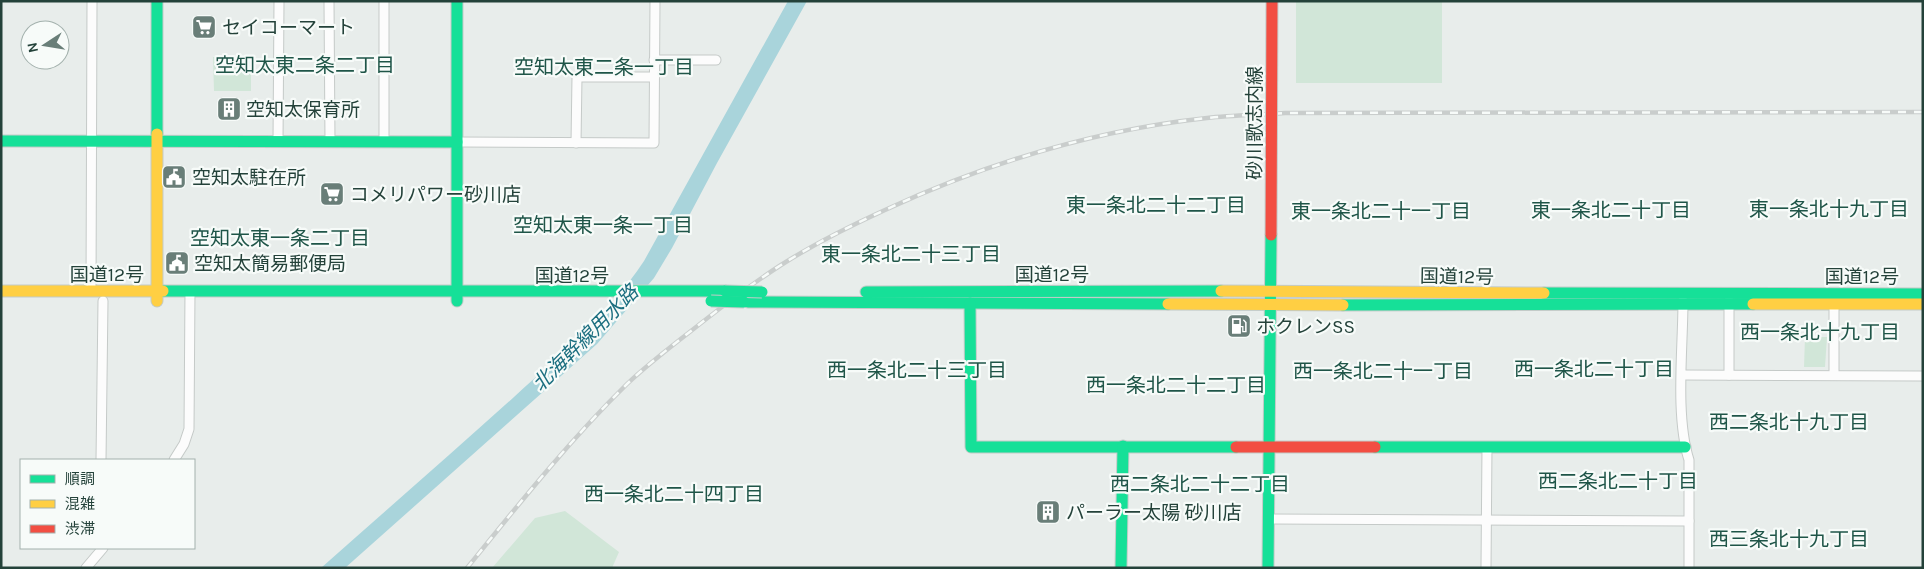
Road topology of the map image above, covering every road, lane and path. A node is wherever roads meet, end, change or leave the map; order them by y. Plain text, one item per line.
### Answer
1 (92, 1) edge
2 (157, 1) edge
3 (279, 1) edge
4 (329, 1) edge
5 (384, 1) edge
6 (457, 1) edge
7 (655, 1) edge
8 (1272, 1) edge
9 (654, 60) junction
10 (716, 60) dead end
11 (654, 77) junction
12 (1, 141) edge
13 (92, 141) junction
14 (157, 142) junction
15 (278, 142) junction
16 (330, 142) junction
17 (384, 142) junction
18 (458, 142) junction
19 (576, 143) junction
20 (1, 291) edge
21 (91, 291) junction
22 (1271, 291) junction
23 (1923, 294) edge
24 (157, 296) junction
25 (190, 296) junction
26 (457, 296) junction
27 (651, 297) junction
28 (1683, 299) junction
29 (1729, 299) junction
30 (1834, 299) junction
31 (1, 301) edge
32 (102, 301) junction
33 (970, 303) junction
34 (1923, 304) edge
35 (1271, 305) junction
36 (1682, 375) junction
37 (1729, 375) junction
38 (1834, 375) junction
39 (1923, 376) edge
40 (1123, 446) junction
41 (1269, 447) junction
42 (1487, 447) junction
43 (1685, 447) junction
44 (101, 459) edge
45 (175, 459) edge
46 (1268, 519) junction
47 (1486, 519) junction
48 (1690, 520) junction
49 (102, 549) edge
50 (86, 568) edge
51 (1121, 568) edge
52 (1268, 568) edge
53 (1486, 568) edge
54 (1689, 568) edge

1 - 13 street
2 - 14 main road
3 - 15 street
4 - 16 street
5 - 17 street
6 - 18 main road
7 - 9 street
8 - 22 main road, 砂川歌志内線, bridge
9 - 10 street
9 - 11 street
11 - 19 street
11 - 19 street
12 - 13 main road
13 - 14 main road
13 - 21 street
14 - 15 main road
14 - 24 main road
15 - 16 main road
16 - 17 main road
17 - 18 main road
18 - 19 street
18 - 26 main road
20 - 21 main road, 国道12号
21 - 24 main road, 国道12号
22 - 27 main road, 国道12号, bridge
22 - 28 main road, 国道12号
22 - 35 main road, 砂川歌志内線
23 - 30 main road, 国道12号
24 - 25 main road, 国道12号
24 - 32 main road, 国道12号
25 - 26 main road, 国道12号
25 - 45 street
26 - 27 main road, 国道12号
27 - 33 main road, 国道12号, bridge
28 - 29 main road, 国道12号
28 - 35 main road, 国道12号
28 - 36 street
29 - 30 main road, 国道12号
29 - 37 street
30 - 34 main road, 国道12号
30 - 38 street
31 - 32 main road, 国道12号
32 - 44 street
33 - 35 main road, 国道12号
33 - 40 main road
35 - 41 main road, 砂川歌志内線
36 - 37 street
36 - 43 street
37 - 38 street
38 - 39 street
40 - 41 main road
40 - 51 main road
41 - 42 main road
41 - 46 main road, 砂川歌志内線
42 - 43 main road
42 - 47 street
43 - 48 street
46 - 47 street
46 - 52 main road, 砂川歌志内線
47 - 48 street
47 - 53 street
48 - 54 street
49 - 50 street

